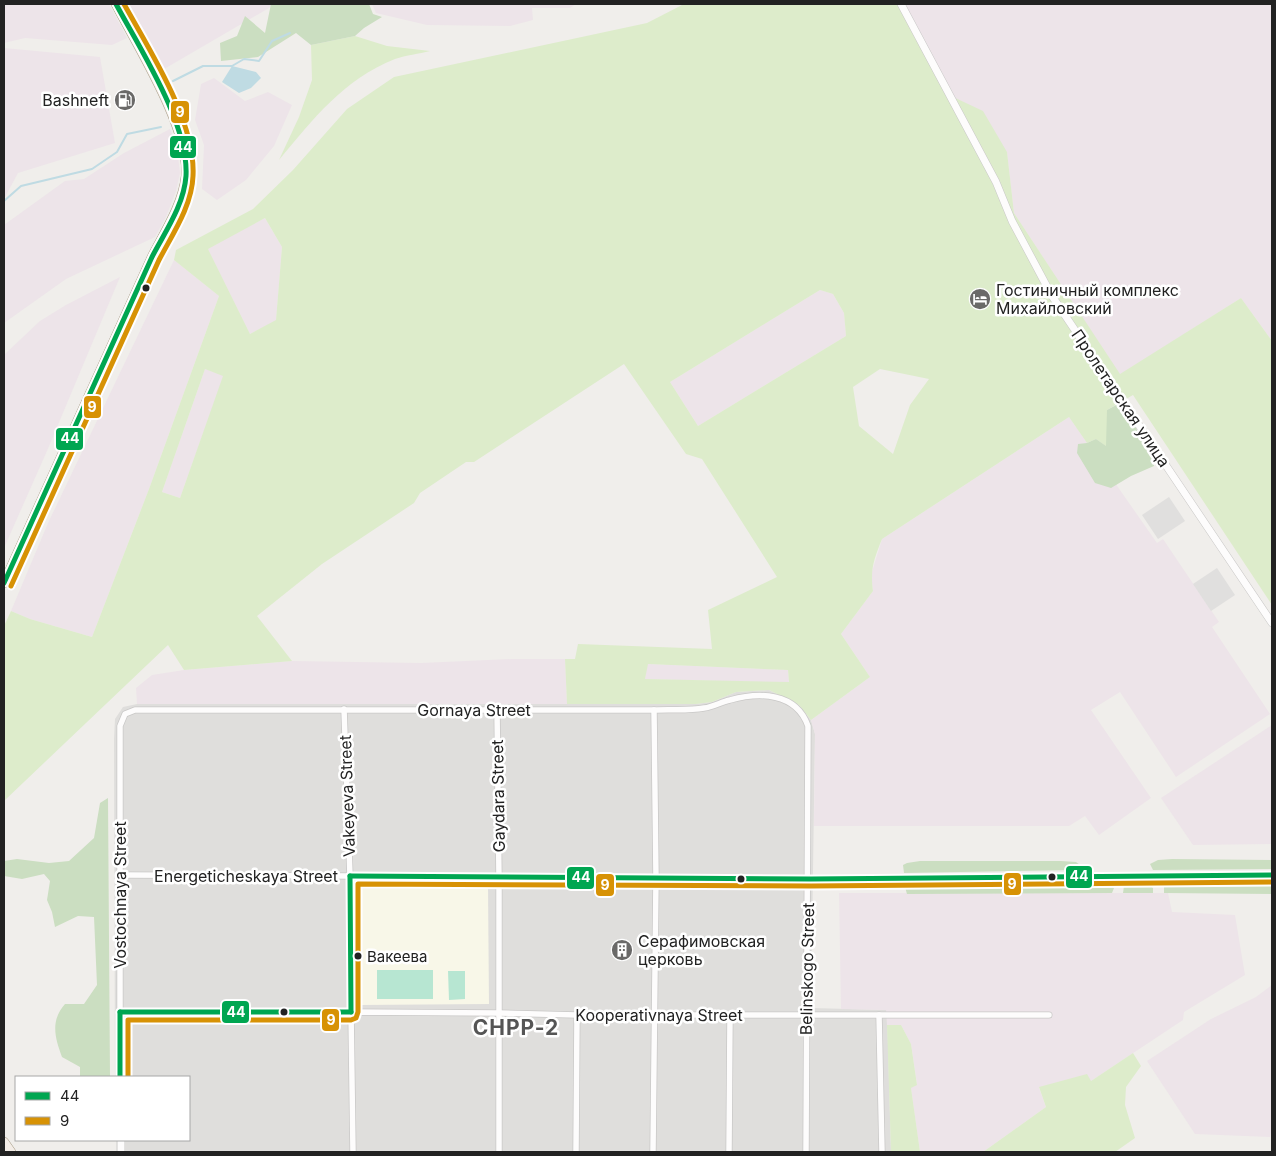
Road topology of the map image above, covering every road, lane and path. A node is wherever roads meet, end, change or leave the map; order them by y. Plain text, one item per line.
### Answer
1 (116, 4) edge
2 (901, 4) edge
3 (4, 583) edge
4 (1272, 623) edge
5 (344, 709) junction
6 (497, 709) junction
7 (654, 710) junction
8 (125, 714) joint
9 (808, 726) joint
10 (120, 875) junction
11 (1272, 875) edge
12 (350, 876) junction
13 (499, 878) junction
14 (656, 878) junction
15 (808, 878) junction
16 (120, 1012) junction
17 (351, 1012) junction
18 (499, 1013) junction
19 (577, 1015) junction
20 (730, 1015) junction
21 (807, 1015) junction
22 (879, 1015) junction
23 (1050, 1015) dead end
24 (654, 1016) junction
25 (120, 1076) edge
26 (4, 1142) edge
27 (11, 1152) edge
28 (352, 1152) edge
29 (498, 1152) edge
30 (576, 1152) edge
31 (653, 1152) edge
32 (729, 1152) edge
33 (806, 1152) edge
34 (882, 1152) edge

1 - 3 main road
2 - 4 street, Пролетарская улица
5 - 6 street, Gornaya Street
5 - 8 street, Gornaya Street
5 - 12 street, Vakeyeva Street
6 - 7 street, Gornaya Street
6 - 13 street, Gaydara Street
7 - 9 street, Gornaya Street
7 - 14 street
8 - 10 street, Vostochnaya Street
9 - 15 street, Belinskogo Street
10 - 12 street, Energeticheskaya Street
10 - 16 street, Vostochnaya Street
11 - 15 street, Energeticheskaya Street
12 - 13 street, Energeticheskaya Street
12 - 17 street, Vakeyeva Street
13 - 14 street, Energeticheskaya Street
13 - 18 street, Gaydara Street
14 - 15 street, Energeticheskaya Street
14 - 24 street
15 - 21 street, Belinskogo Street
16 - 17 street, Kooperativnaya Street
16 - 25 street, Vostochnaya Street
17 - 18 street, Kooperativnaya Street
17 - 28 street, Vakeyeva Street
18 - 19 street, Kooperativnaya Street
18 - 29 street, Gaydara Street
19 - 24 street, Kooperativnaya Street
19 - 30 street
20 - 21 street, Kooperativnaya Street
20 - 24 street, Kooperativnaya Street
20 - 32 street
21 - 22 street, Kooperativnaya Street
21 - 33 street, Belinskogo Street
22 - 23 street, Kooperativnaya Street
22 - 34 street
24 - 31 street
26 - 27 main road

